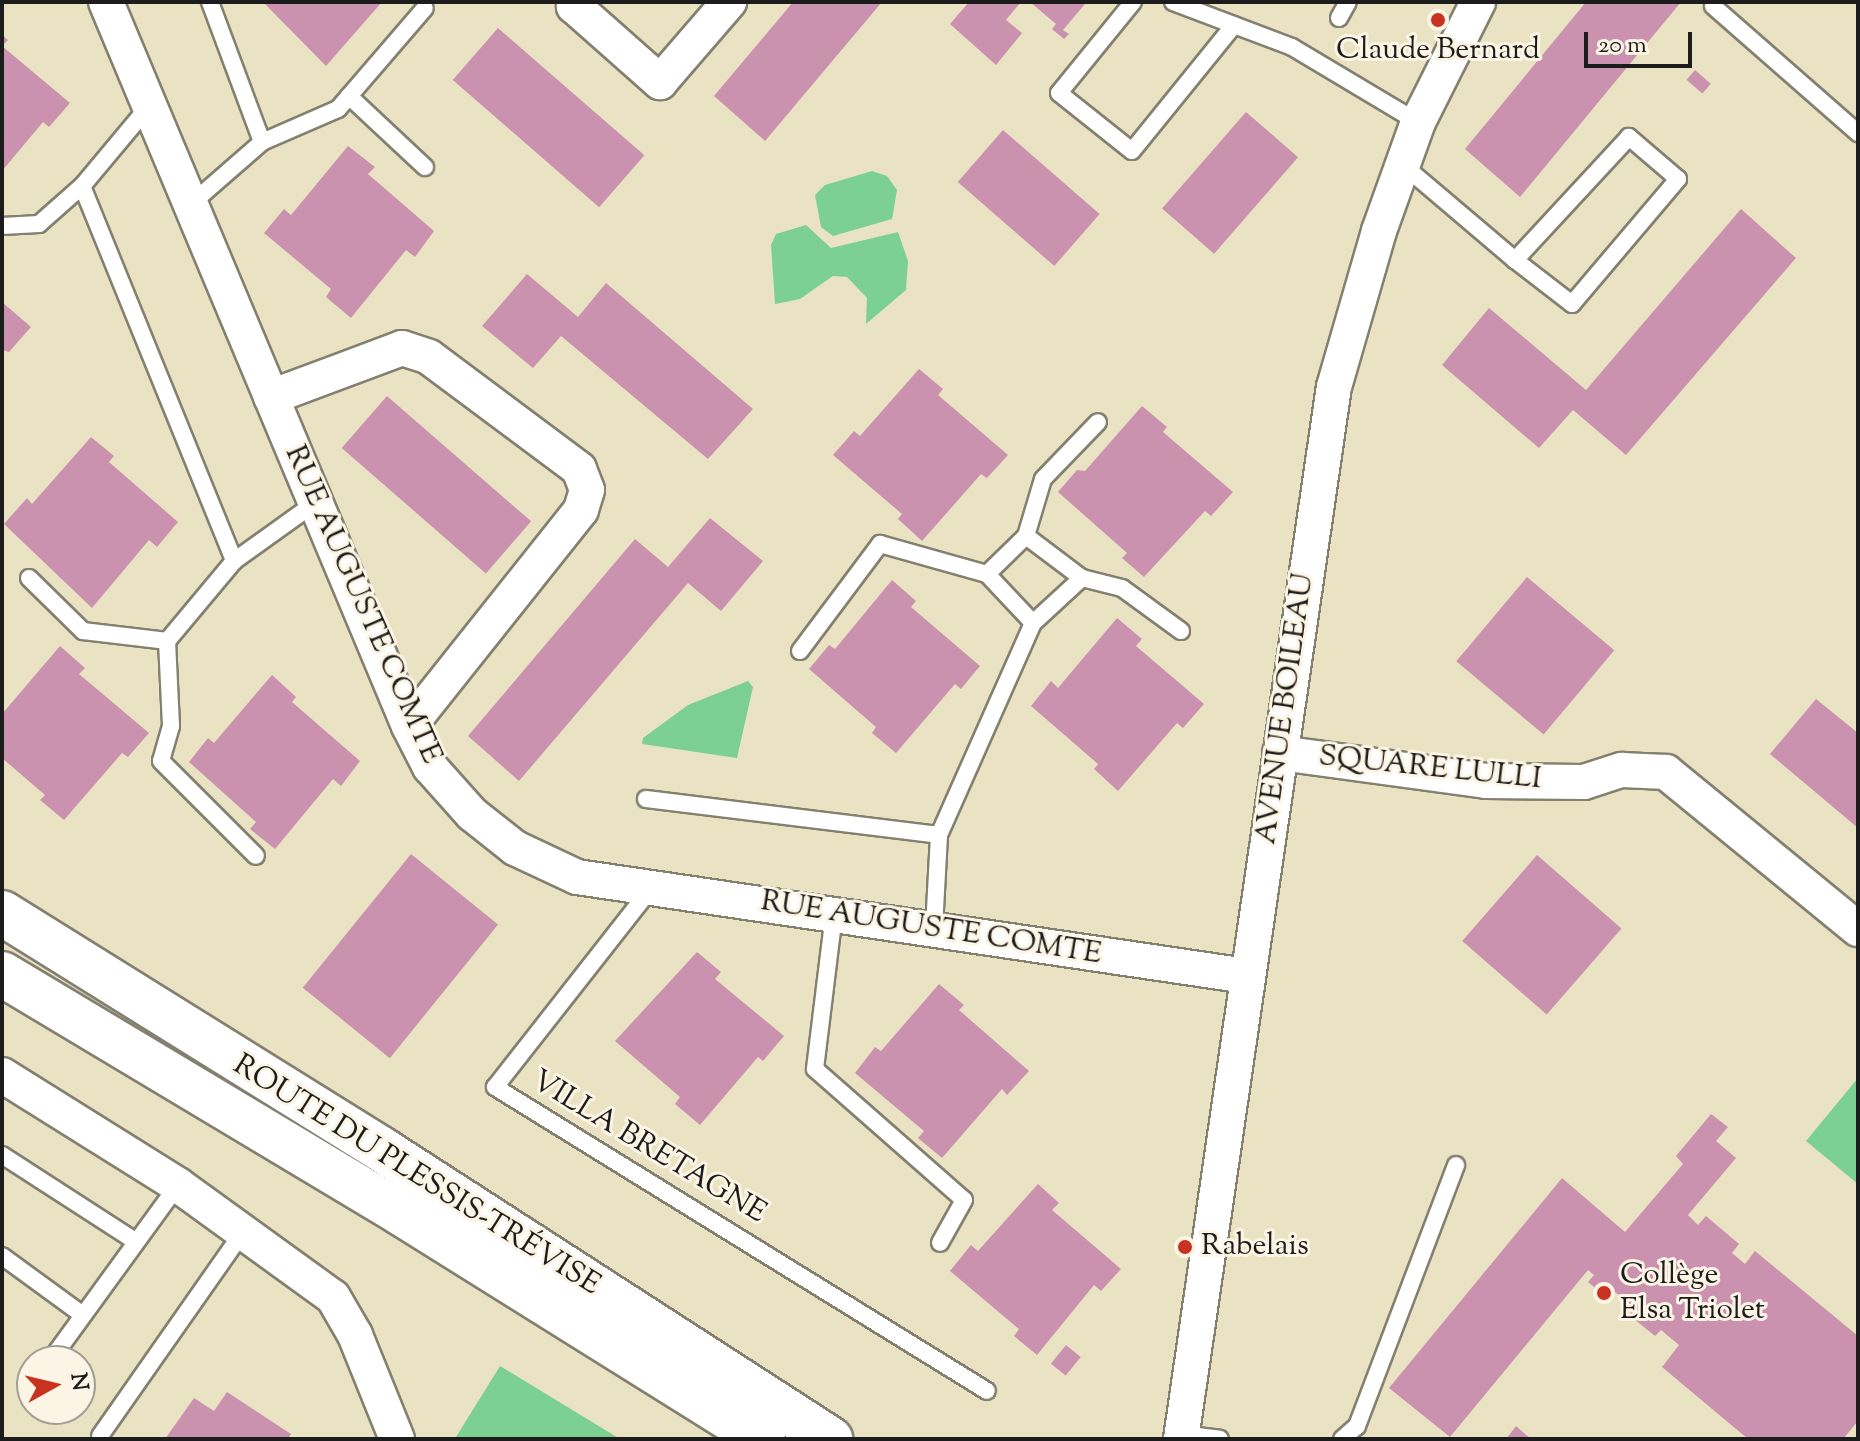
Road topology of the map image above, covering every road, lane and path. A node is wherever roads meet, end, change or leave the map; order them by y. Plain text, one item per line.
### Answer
1 (106, 2) edge
2 (210, 2) edge
3 (578, 2) edge
4 (729, 2) edge
5 (1133, 2) edge
6 (1173, 2) edge
7 (1348, 2) edge
8 (1478, 2) edge
9 (1713, 6) dead end
10 (425, 8) dead end
11 (1339, 18) dead end
12 (1234, 25) junction
13 (349, 96) junction
14 (149, 106) junction
15 (1418, 122) junction
16 (1858, 133) edge
17 (262, 142) junction
18 (1403, 165) junction
19 (425, 167) dead end
20 (82, 186) junction
21 (191, 204) junction
22 (2, 226) edge
23 (1515, 260) junction
24 (271, 397) junction
25 (1098, 422) dead end
26 (315, 503) junction
27 (1026, 536) junction
28 (234, 561) junction
29 (987, 574) junction
30 (29, 578) dead end
31 (1082, 578) junction
32 (1033, 623) junction
33 (1181, 631) dead end
34 (167, 641) junction
35 (800, 651) dead end
36 (409, 726) junction
37 (1280, 753) junction
38 (646, 799) dead end
39 (939, 835) junction
40 (256, 856) dead end
41 (652, 887) junction
42 (2, 913) edge
43 (834, 914) junction
44 (934, 928) junction
45 (1858, 929) edge
46 (2, 974) edge
47 (1247, 976) junction
48 (2, 1075) edge
49 (2, 1155) edge
50 (1456, 1165) dead end
51 (178, 1185) junction
52 (242, 1233) junction
53 (135, 1241) junction
54 (940, 1243) dead end
55 (2, 1256) edge
56 (83, 1315) junction
57 (61, 1345) edge
58 (987, 1391) dead end
59 (100, 1436) dead end
60 (1181, 1437) edge
61 (397, 1439) edge
62 (763, 1439) edge
63 (830, 1439) edge
64 (1220, 1439) edge
65 (1342, 1439) edge

1 - 14 street, RUE AUGUSTE COMTE
2 - 17 lane
3 - 4 street
5 - 12 lane
6 - 12 lane
7 - 11 lane
8 - 15 street, AVENUE BOILEAU
9 - 16 lane
10 - 13 lane
12 - 15 lane
13 - 17 lane
13 - 19 lane
14 - 20 lane
14 - 21 street, RUE AUGUSTE COMTE
15 - 18 street, AVENUE BOILEAU
17 - 21 lane
18 - 23 lane
18 - 37 street, AVENUE BOILEAU
20 - 22 lane
20 - 28 lane
21 - 24 street, RUE AUGUSTE COMTE
23 - 23 lane
24 - 26 street, RUE AUGUSTE COMTE
24 - 36 street
25 - 27 lane
26 - 28 lane
26 - 36 street, RUE AUGUSTE COMTE
27 - 29 lane
27 - 31 lane
28 - 34 lane
29 - 32 lane
29 - 35 lane
30 - 34 lane
31 - 32 lane
31 - 33 lane
32 - 39 lane
34 - 40 lane
36 - 41 street, RUE AUGUSTE COMTE
37 - 45 street, SQUARE LULLI
37 - 47 street, AVENUE BOILEAU
38 - 39 lane
39 - 44 lane
41 - 43 street, RUE AUGUSTE COMTE
41 - 58 lane, VILLA BRETAGNE
42 - 63 main road, ROUTE DU PLESSIS-TRÉVISE
43 - 44 street, RUE AUGUSTE COMTE
43 - 54 lane
44 - 47 street, RUE AUGUSTE COMTE
46 - 62 main road, ROUTE DU PLESSIS-TRÉVISE
47 - 60 street, AVENUE BOILEAU
48 - 51 street
49 - 53 lane
50 - 65 lane
51 - 52 street
51 - 53 lane
52 - 59 lane
52 - 61 street
53 - 56 lane
55 - 56 lane
56 - 57 lane
60 - 64 lane

